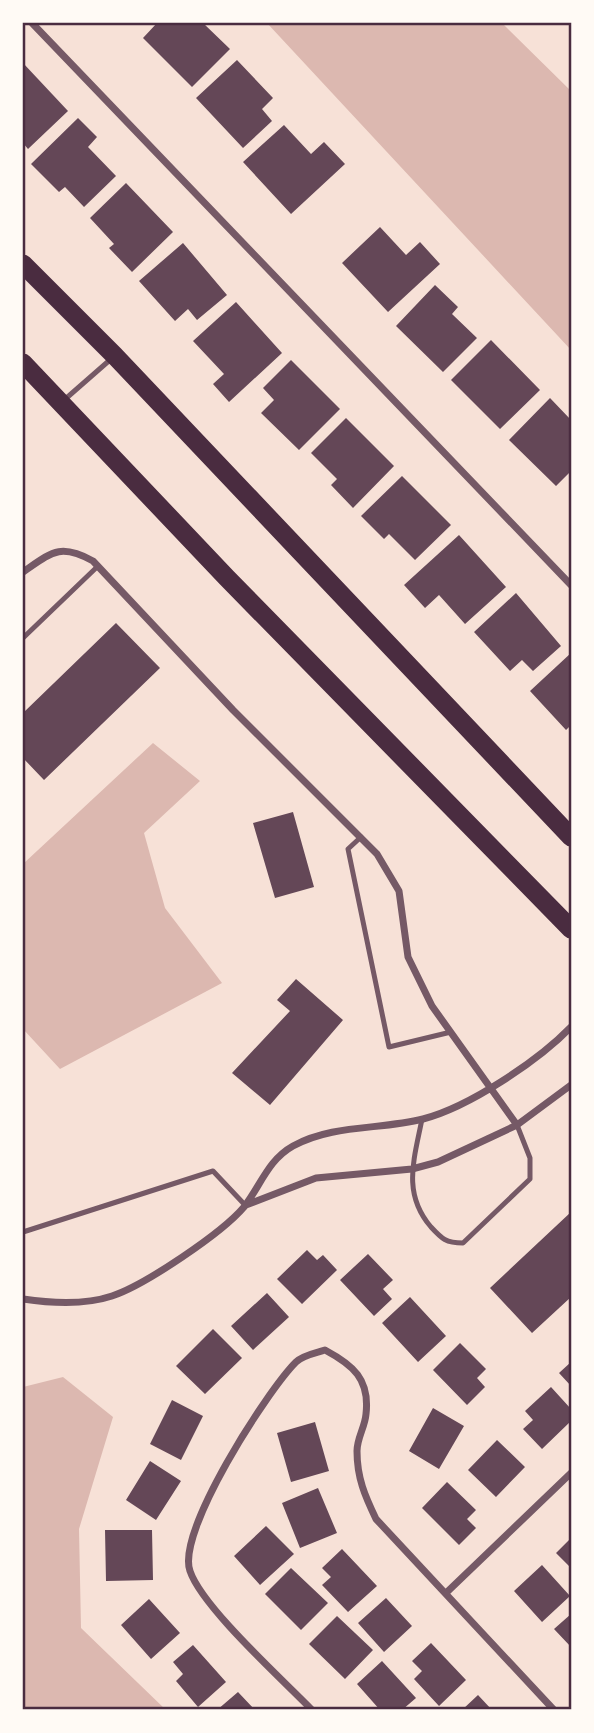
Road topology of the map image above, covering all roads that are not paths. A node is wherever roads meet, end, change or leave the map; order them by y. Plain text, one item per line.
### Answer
1 (32, 23) edge
2 (23, 264) edge
3 (115, 356) junction
4 (23, 363) edge
5 (61, 403) junction
6 (96, 564) junction
7 (23, 572) edge
8 (571, 584) edge
9 (23, 638) edge
10 (361, 837) junction
11 (571, 837) edge
12 (571, 929) edge
13 (571, 1027) edge
14 (450, 1032) junction
15 (571, 1085) edge
16 (491, 1088) junction
17 (422, 1119) junction
18 (517, 1125) junction
19 (412, 1169) junction
20 (245, 1205) junction
21 (23, 1232) edge
22 (23, 1299) edge
23 (571, 1473) edge
24 (446, 1593) junction
25 (312, 1710) edge
26 (554, 1710) edge

1 - 8 street
2 - 3 highway
3 - 5 lane
3 - 11 highway
4 - 5 highway
5 - 12 highway
6 - 7 street
6 - 9 lane
6 - 10 street
10 - 14 street
10 - 14 lane
13 - 16 street
14 - 16 street
15 - 18 street
16 - 17 street
16 - 18 street
17 - 19 lane
17 - 20 street
18 - 19 street
18 - 19 lane
19 - 20 street
20 - 21 lane
20 - 22 street
23 - 24 street
24 - 25 street
24 - 26 street

